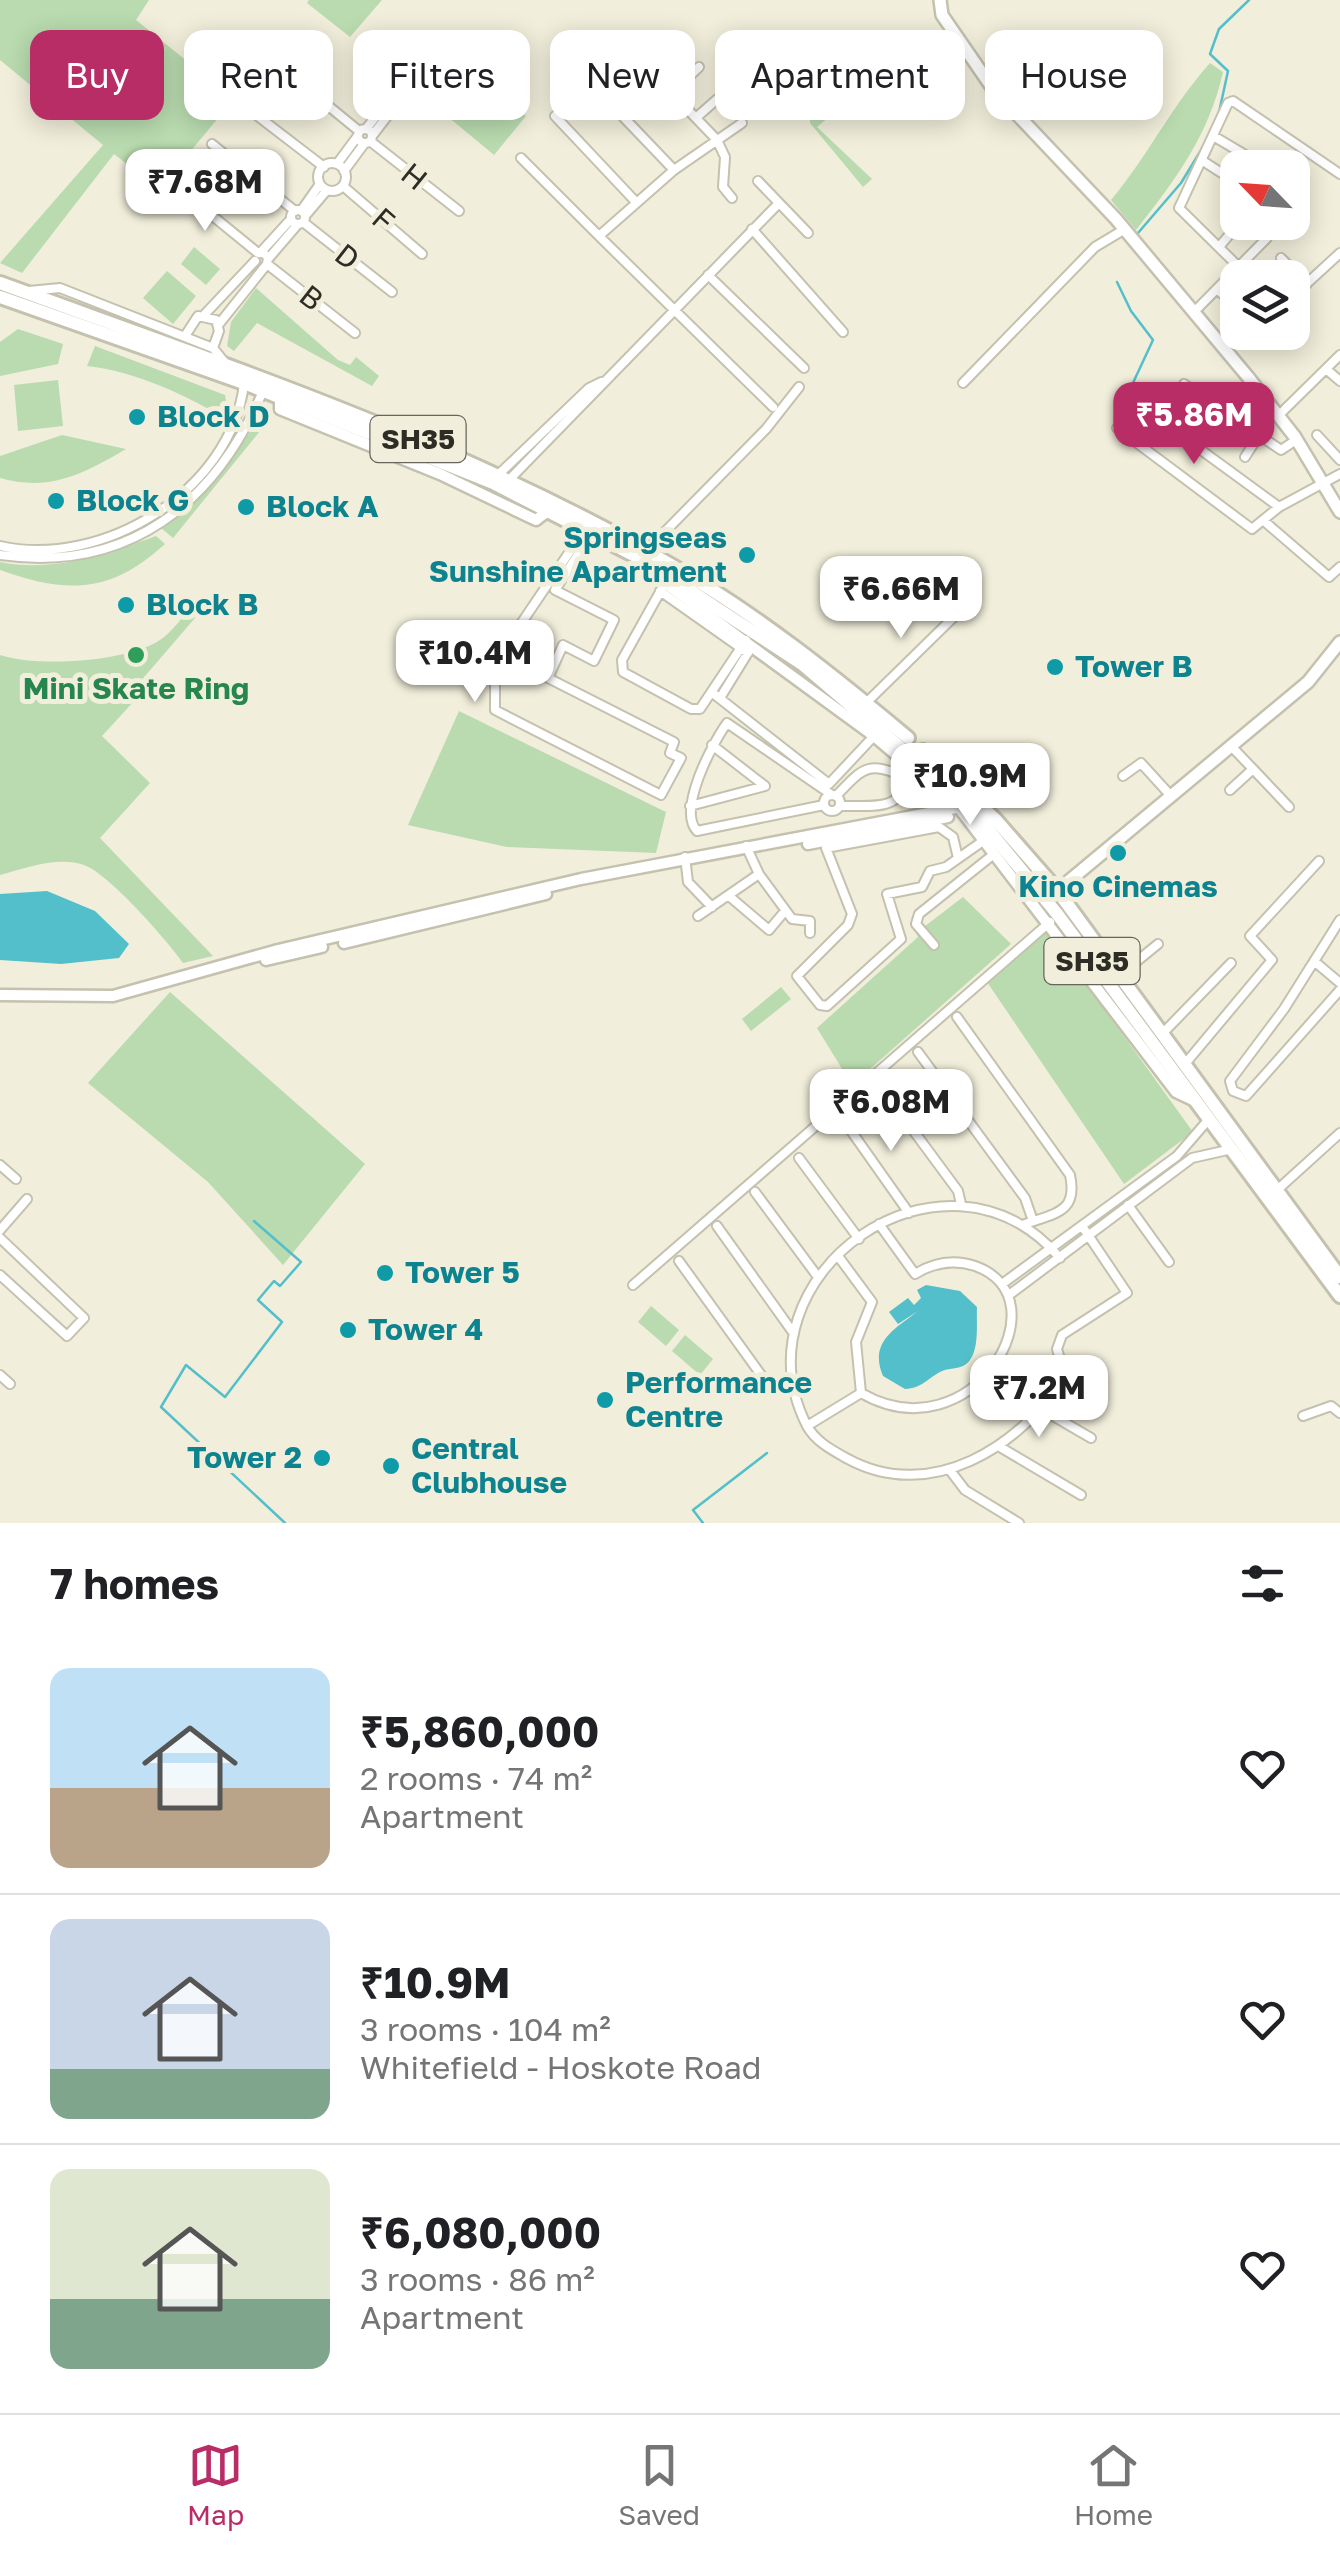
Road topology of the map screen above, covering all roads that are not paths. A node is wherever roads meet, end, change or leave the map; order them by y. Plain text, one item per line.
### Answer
1 (940, 0) edge
2 (699, 67) dead end
3 (695, 71) edge
4 (715, 101) edge
5 (333, 110) edge
6 (695, 113) edge
7 (698, 116) junction
8 (263, 120) edge
9 (378, 120) edge
10 (559, 120) edge
11 (626, 120) edge
12 (742, 123) dead end
13 (365, 136) junction
14 (1216, 137) junction
15 (717, 140) junction
16 (212, 144) dead end
17 (1237, 150) edge
18 (521, 158) dead end
19 (1203, 161) junction
20 (324, 166) junction
21 (341, 167) junction
22 (674, 170) junction
23 (1220, 172) edge
24 (1340, 174) edge
25 (758, 181) dead end
26 (176, 186) dead end
27 (343, 186) junction
28 (324, 187) junction
29 (732, 198) dead end
30 (635, 201) junction
31 (779, 203) junction
32 (459, 211) dead end
33 (299, 217) junction
34 (752, 228) junction
35 (1125, 229) junction
36 (808, 234) dead end
37 (599, 236) junction
38 (1225, 240) edge
39 (1265, 240) edge
40 (1218, 248) junction
41 (1340, 253) edge
42 (422, 254) dead end
43 (262, 259) junction
44 (1231, 260) edge
45 (1245, 260) edge
46 (708, 275) junction
47 (1310, 281) edge
48 (0, 283) edge
49 (1220, 286) edge
50 (1217, 289) junction
51 (25, 292) junction
52 (392, 292) dead end
53 (1220, 292) edge
54 (0, 297) edge
55 (674, 311) junction
56 (1194, 312) junction
57 (204, 316) junction
58 (219, 324) junction
59 (843, 332) dead end
60 (356, 333) dead end
61 (185, 336) junction
62 (213, 348) junction
63 (1340, 355) edge
64 (226, 364) junction
65 (804, 368) dead end
66 (1326, 369) junction
67 (1340, 381) edge
68 (244, 383) junction
69 (963, 383) dead end
70 (1184, 384) dead end
71 (799, 387) dead end
72 (264, 391) junction
73 (280, 398) junction
74 (1130, 398) dead end
75 (773, 407) dead end
76 (1278, 416) junction
77 (1232, 417) junction
78 (1117, 428) dead end
79 (1259, 435) junction
80 (1317, 435) dead end
81 (1219, 438) dead end
82 (404, 439) junction
83 (1296, 440) junction
84 (1245, 457) dead end
85 (1340, 460) edge
86 (1340, 474) edge
87 (504, 478) junction
88 (1258, 478) dead end
89 (1252, 488) junction
90 (1322, 488) junction
91 (1279, 508) junction
92 (548, 510) junction
93 (1340, 512) edge
94 (1264, 521) junction
95 (588, 531) junction
96 (0, 546) edge
97 (646, 551) junction
98 (0, 555) edge
99 (1340, 567) edge
100 (664, 583) junction
101 (964, 606) dead end
102 (751, 642) junction
103 (1340, 642) edge
104 (717, 696) junction
105 (866, 703) junction
106 (874, 736) junction
107 (712, 745) junction
108 (1230, 745) junction
109 (1253, 768) junction
110 (911, 774) junction
111 (1123, 776) dead end
112 (1230, 790) dead end
113 (834, 795) junction
114 (1170, 796) junction
115 (690, 806) junction
116 (1289, 806) dead end
117 (826, 807) junction
118 (840, 807) junction
119 (970, 808) junction
120 (845, 830) junction
121 (827, 841) junction
122 (984, 841) junction
123 (746, 849) junction
124 (994, 854) junction
125 (958, 858) junction
126 (685, 859) junction
127 (1319, 861) dead end
128 (759, 874) junction
129 (1051, 895) junction
130 (728, 896) junction
131 (712, 907) junction
132 (786, 911) junction
133 (698, 916) dead end
134 (1340, 920) edge
135 (1050, 922) junction
136 (810, 933) dead end
137 (1158, 944) dead end
138 (934, 945) dead end
139 (1314, 961) junction
140 (1230, 963) dead end
141 (1120, 975) junction
142 (1340, 987) edge
143 (0, 995) edge
144 (957, 1017) dead end
145 (1163, 1033) junction
146 (918, 1052) dead end
147 (1185, 1064) junction
148 (879, 1084) dead end
149 (1233, 1091) junction
150 (1197, 1102) junction
151 (1213, 1114) junction
152 (842, 1118) dead end
153 (1340, 1133) edge
154 (1232, 1149) junction
155 (799, 1158) dead end
156 (0, 1164) edge
157 (16, 1179) dead end
158 (1276, 1191) junction
159 (754, 1192) dead end
160 (1122, 1198) junction
161 (27, 1199) dead end
162 (961, 1204) junction
163 (1129, 1206) junction
164 (908, 1213) junction
165 (1029, 1223) junction
166 (879, 1224) junction
167 (717, 1226) dead end
168 (1082, 1226) junction
169 (0, 1234) edge
170 (1090, 1236) junction
171 (859, 1239) junction
172 (1050, 1247) junction
173 (838, 1256) junction
174 (1060, 1258) junction
175 (679, 1261) dead end
176 (1169, 1262) dead end
177 (1336, 1275) edge
178 (0, 1276) edge
179 (818, 1278) junction
180 (1002, 1284) junction
181 (633, 1285) dead end
182 (1009, 1295) junction
183 (1340, 1296) edge
184 (792, 1331) junction
185 (0, 1375) edge
186 (1064, 1378) junction
187 (792, 1379) junction
188 (10, 1384) dead end
189 (1096, 1385) dead end
190 (860, 1393) junction
191 (1043, 1410) junction
192 (1340, 1413) edge
193 (1303, 1416) dead end
194 (806, 1426) junction
195 (1091, 1438) dead end
196 (1000, 1446) junction
197 (949, 1469) junction
198 (1081, 1495) dead end
199 (1019, 1523) edge

1 - 35 main road
2 - 3 street
4 - 7 street
5 - 13 street, H
6 - 7 street
7 - 15 street
8 - 20 street
9 - 13 street
10 - 30 street
11 - 22 street
12 - 15 street
13 - 21 street
13 - 32 street, H
14 - 17 street
14 - 19 street
14 - 24 street
15 - 22 street
15 - 29 street
16 - 33 street, D
18 - 37 street
19 - 23 street
19 - 40 street
20 - 21 street
20 - 28 street
21 - 27 street
22 - 30 street
25 - 31 street
26 - 43 street, B
27 - 28 street
27 - 42 street, F
28 - 33 street
30 - 37 street
31 - 34 street
31 - 36 street
33 - 43 street
33 - 52 street, D
34 - 46 street
34 - 59 street
35 - 56 main road
35 - 69 street
37 - 55 street
38 - 40 street
39 - 45 street
40 - 44 street
41 - 47 street
43 - 57 street
43 - 58 street
43 - 60 street, B
46 - 55 street
46 - 65 street
48 - 51 main road, SH35
49 - 50 street
50 - 53 street
50 - 56 street
51 - 61 street
51 - 64 main road, SH35
54 - 68 main road, SH35
55 - 75 street
55 - 87 street
56 - 76 main road
57 - 58 street
57 - 61 street
58 - 62 street
61 - 62 street
62 - 64 street
63 - 66 street
64 - 82 main road, SH35
66 - 67 street
66 - 76 street
68 - 72 main road, SH35
68 - 96 street
70 - 77 street
71 - 97 street
72 - 73 main road, SH35
72 - 98 street
73 - 82 main road, SH35
73 - 92 street
74 - 89 street
76 - 83 main road
77 - 79 street
77 - 81 street
78 - 94 street
79 - 83 street
79 - 84 street
80 - 85 street
82 - 87 main road, SH35
82 - 92 main road, SH35
83 - 90 main road
86 - 90 street
87 - 97 main road, SH35
88 - 89 street
89 - 91 street
90 - 91 street
90 - 93 main road
91 - 94 street
92 - 95 main road, SH35
94 - 99 street
95 - 95 street
95 - 100 main road, SH35
97 - 105 main road, SH35
100 - 102 main road, SH35
100 - 102 street
100 - 104 street
101 - 105 street
102 - 104 street
102 - 106 street
102 - 119 main road, SH35
103 - 108 main road
104 - 106 street
105 - 119 main road, SH35
106 - 110 street
107 - 113 street
107 - 115 street
107 - 115 street
108 - 109 street
108 - 114 main road
109 - 112 street
109 - 116 street
110 - 113 street
110 - 118 street
110 - 119 street
111 - 114 street
113 - 117 street
113 - 118 street
114 - 129 main road
115 - 117 street
117 - 118 street
117 - 121 street
118 - 120 street
119 - 120 street
119 - 121 street
119 - 122 street
119 - 129 main road, SH35
120 - 121 street
121 - 123 street
121 - 125 street
121 - 125 street
122 - 124 street
122 - 125 street
123 - 126 street
123 - 128 street
124 - 135 street
124 - 138 street
126 - 131 street
126 - 143 street
127 - 147 street
128 - 130 street
128 - 132 street
129 - 141 main road, SH35
129 - 150 main road, SH35
130 - 131 street
130 - 132 street
131 - 133 street
132 - 136 street
134 - 139 street
135 - 150 street
135 - 181 street
137 - 141 street
139 - 142 street
139 - 149 street
140 - 145 street
141 - 145 main road, SH35
142 - 149 street
144 - 165 street
145 - 147 main road, SH35
146 - 165 street
147 - 151 main road, SH35
148 - 162 street
149 - 151 street
150 - 151 main road, SH35
151 - 154 main road, SH35
151 - 158 main road, SH35
151 - 160 street
152 - 164 street
153 - 158 street
154 - 163 street
154 - 177 main road, SH35
155 - 171 street
156 - 157 street
158 - 177 main road, SH35
159 - 179 street
160 - 163 street
160 - 168 street
161 - 169 street
162 - 164 street
162 - 165 street
163 - 170 street
163 - 176 street
164 - 166 street
165 - 172 street
166 - 171 street
166 - 180 street
167 - 184 street
168 - 170 street
168 - 172 street
169 - 178 street
170 - 174 street
170 - 186 street
171 - 173 street
172 - 174 street
172 - 180 street
173 - 179 street
173 - 190 street
174 - 182 street
175 - 187 street
177 - 183 main road, SH35
179 - 184 street
180 - 182 street
182 - 190 street
184 - 187 street
185 - 188 street
186 - 189 street
186 - 191 street
187 - 194 street
190 - 194 street
191 - 195 street
191 - 196 street
192 - 193 street
194 - 197 street
196 - 197 street
196 - 198 street
197 - 199 street

